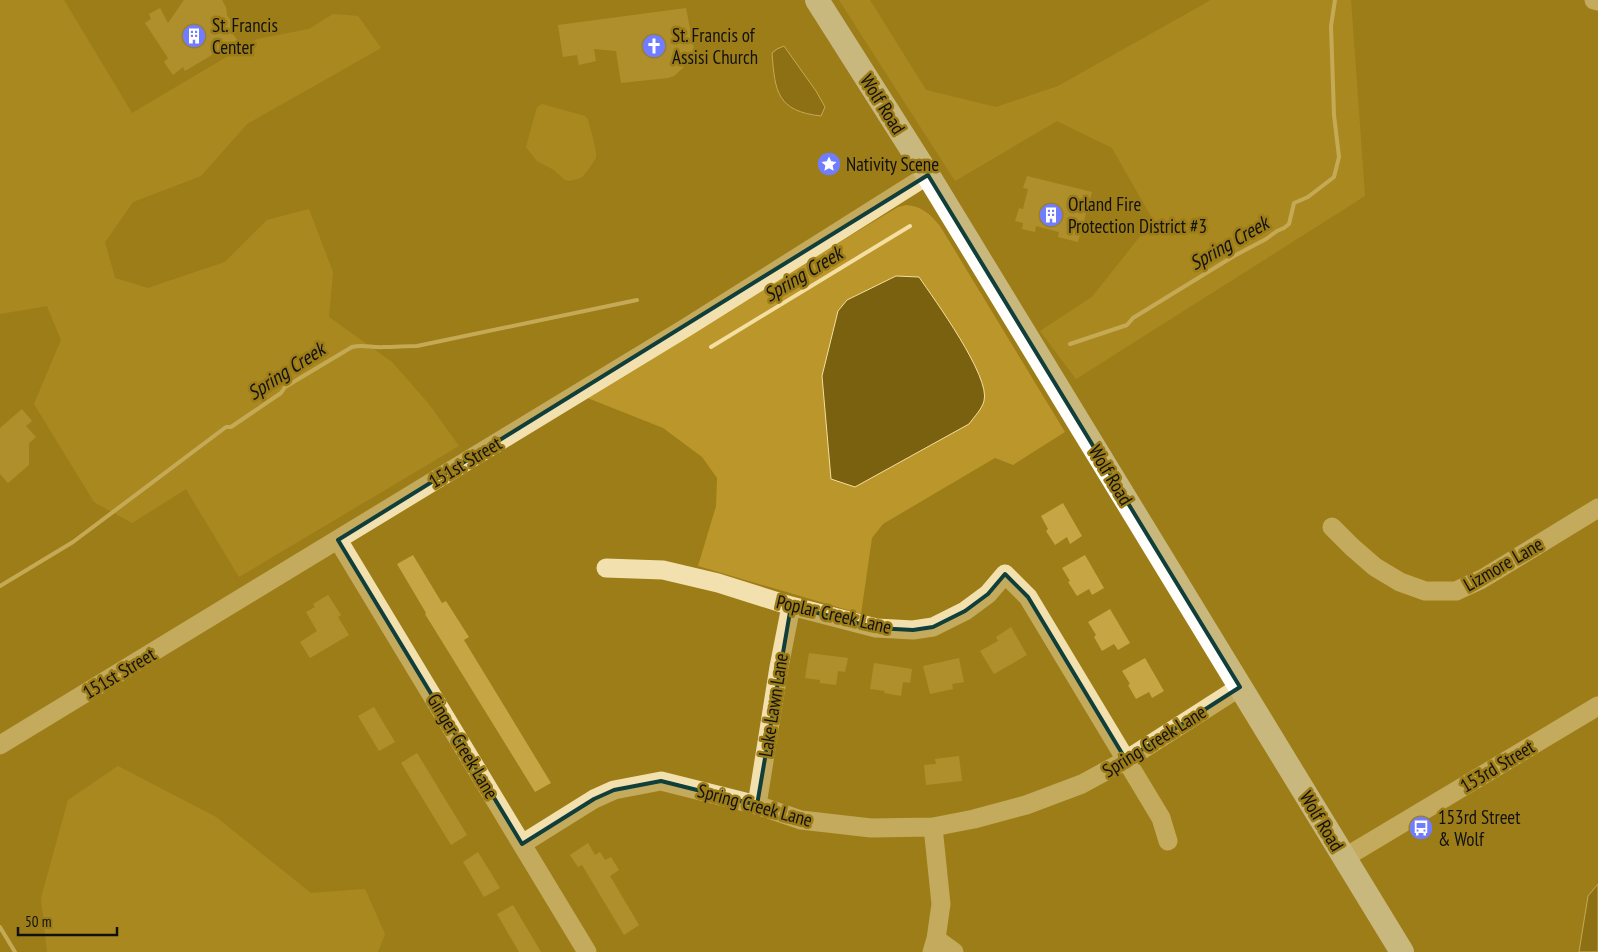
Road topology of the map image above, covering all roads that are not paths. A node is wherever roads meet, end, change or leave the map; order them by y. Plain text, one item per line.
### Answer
1 (817, 0) edge
2 (1594, 0) edge
3 (1598, 0) edge
4 (928, 175) junction
5 (1597, 512) edge
6 (1332, 526) dead end
7 (338, 540) junction
8 (606, 568) dead end
9 (791, 606) junction
10 (1240, 687) junction
11 (1598, 706) edge
12 (0, 745) edge
13 (1126, 760) junction
14 (757, 805) junction
15 (933, 827) junction
16 (1168, 841) dead end
17 (522, 844) junction
18 (1344, 858) junction
19 (934, 945) edge
20 (587, 952) edge
21 (954, 952) edge
22 (1402, 952) edge

1 - 4 main road, Wolf Road
2 - 3 street
4 - 7 street, 151st Street
4 - 10 main road, Wolf Road
5 - 6 street, Lizmore Lane
7 - 12 street, 151st Street
7 - 17 street, Ginger Creek Lane
8 - 9 street, Poplar Creek Lane
9 - 13 street, Poplar Creek Lane
9 - 14 street, Lake Lawn Lane
10 - 13 street, Spring Creek Lane
10 - 18 main road, Wolf Road
11 - 18 street, 153rd Street
13 - 15 street, Spring Creek Lane
13 - 16 street
14 - 15 street, Spring Creek Lane
14 - 17 street, Spring Creek Lane
15 - 19 street
17 - 20 street, Ginger Creek Lane
18 - 22 main road, Wolf Road
19 - 21 street

